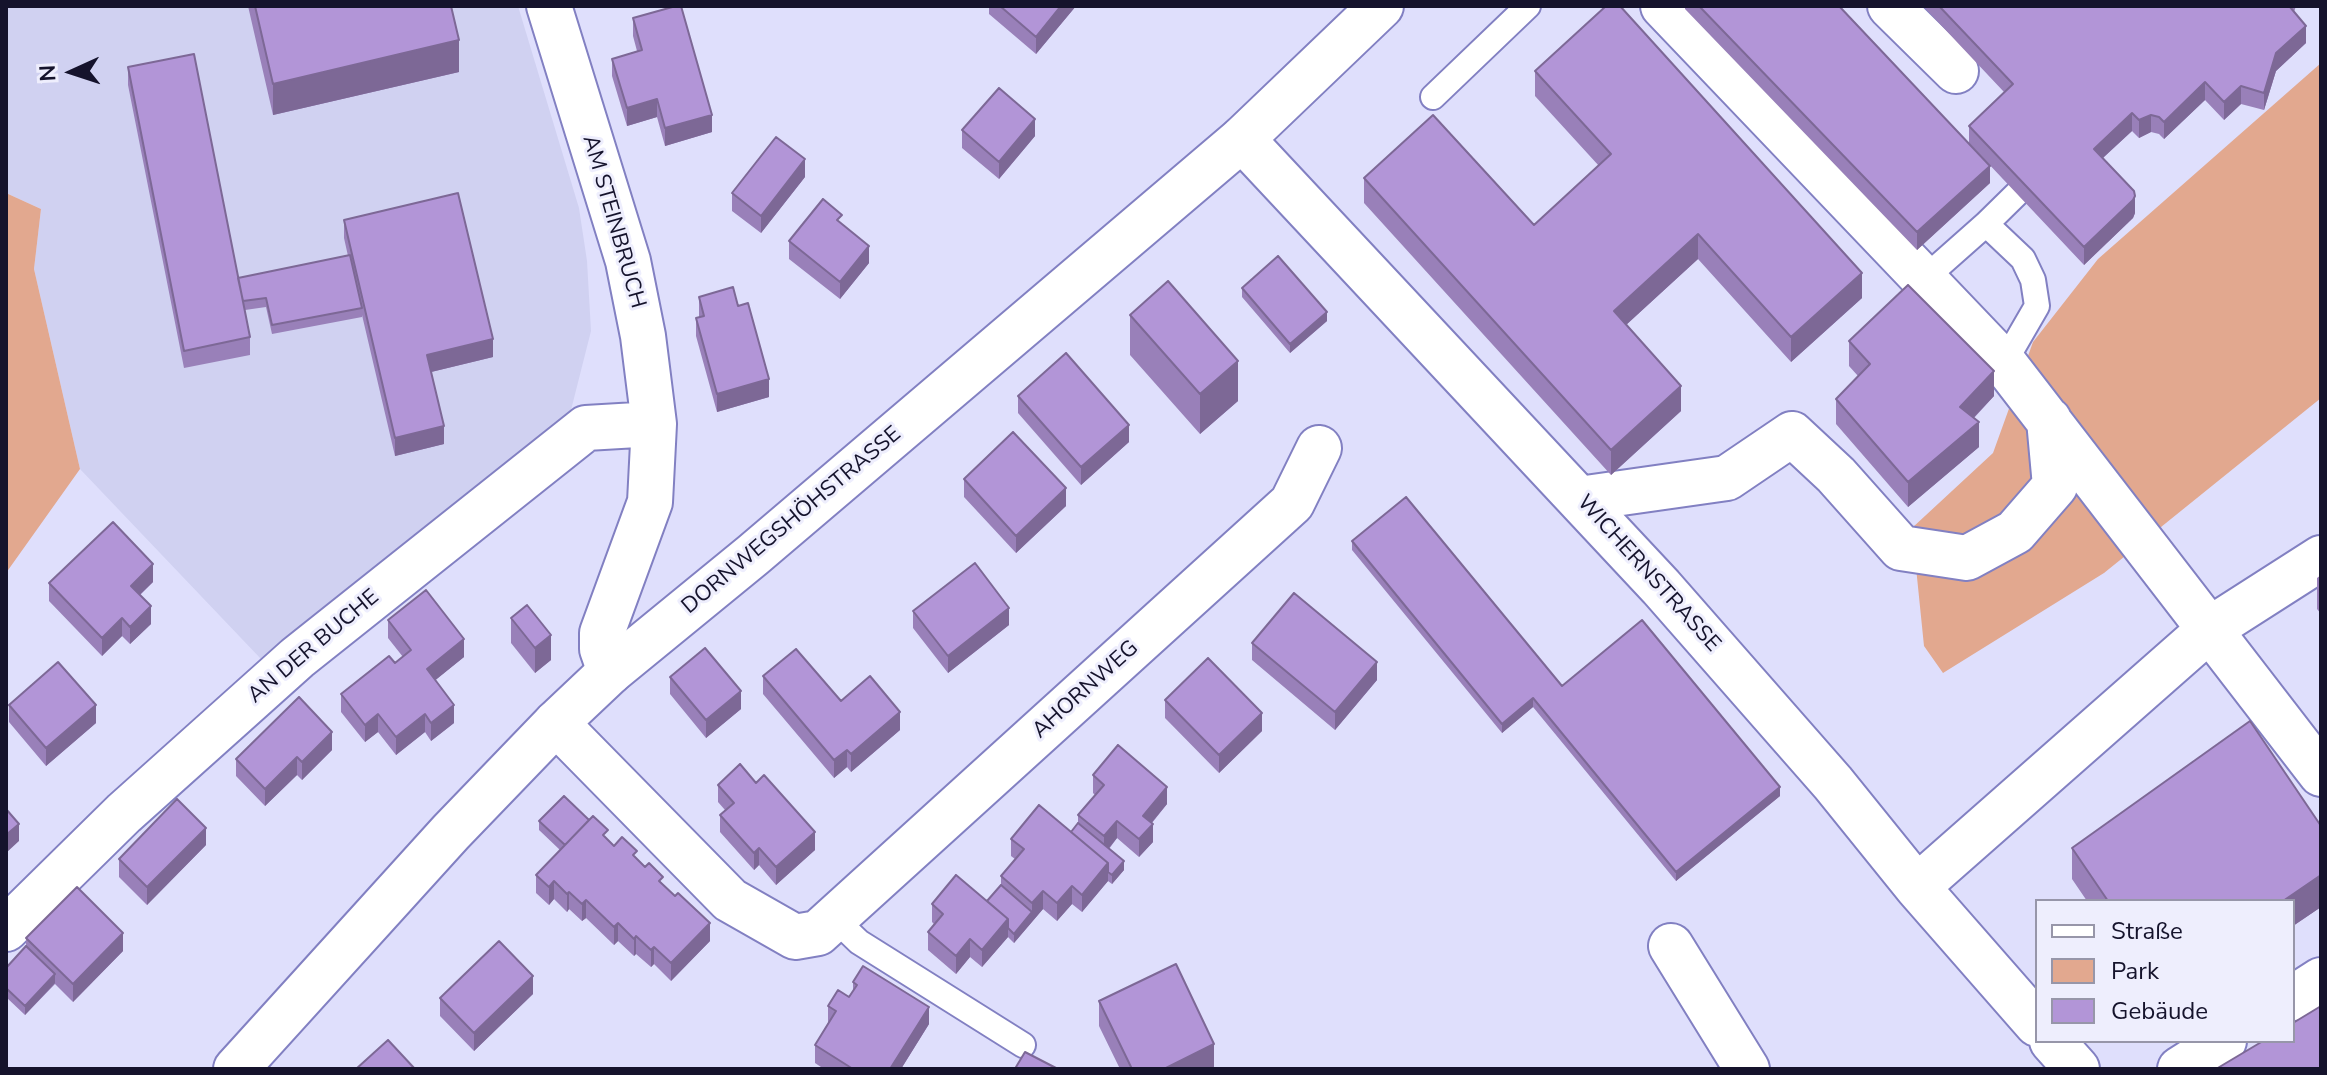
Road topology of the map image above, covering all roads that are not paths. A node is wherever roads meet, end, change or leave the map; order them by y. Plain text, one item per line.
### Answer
1 (549, 6) edge
2 (1381, 6) edge
3 (1528, 6) edge
4 (1663, 6) edge
5 (1890, 6) edge
6 (1956, 71) dead end
7 (1433, 97) dead end
8 (1242, 139) junction
9 (2053, 158) edge
10 (1986, 224) junction
11 (1925, 278) junction
12 (2004, 363) junction
13 (2049, 420) junction
14 (654, 424) junction
15 (1319, 448) dead end
16 (1579, 499) junction
17 (2321, 558) edge
18 (2210, 629) junction
19 (610, 672) junction
20 (556, 723) junction
21 (2321, 774) edge
22 (1917, 887) junction
23 (834, 918) junction
24 (6, 929) edge
25 (1671, 946) dead end
26 (2321, 980) edge
27 (2295, 997) edge
28 (2035, 1022) edge
29 (2054, 1043) edge
30 (2221, 1043) edge
31 (1023, 1045) dead end
32 (236, 1069) edge
33 (1747, 1069) edge
34 (2077, 1069) edge
35 (2180, 1069) edge

1 - 14 street, AM STEINBRUCH
2 - 8 street, DORNWEGSHÖHSTRASSE
3 - 7 lane
4 - 11 street
5 - 6 street
8 - 16 street, WICHERNSTRASSE
8 - 19 street, DORNWEGSHÖHSTRASSE
9 - 10 lane
10 - 11 lane
10 - 12 lane
11 - 12 street
12 - 13 street
13 - 16 street
13 - 18 street
14 - 19 street, AM STEINBRUCH
14 - 24 street, AN DER BUCHE
15 - 23 street, AHORNWEG
16 - 22 street, WICHERNSTRASSE
17 - 18 street
18 - 21 street
18 - 22 street
19 - 20 street, DORNWEGSHÖHSTRASSE
20 - 23 street, AHORNWEG
20 - 32 street, DORNWEGSHÖHSTRASSE
22 - 28 street, WICHERNSTRASSE
23 - 31 lane
25 - 33 street
26 - 27 street
29 - 34 street
30 - 35 street

